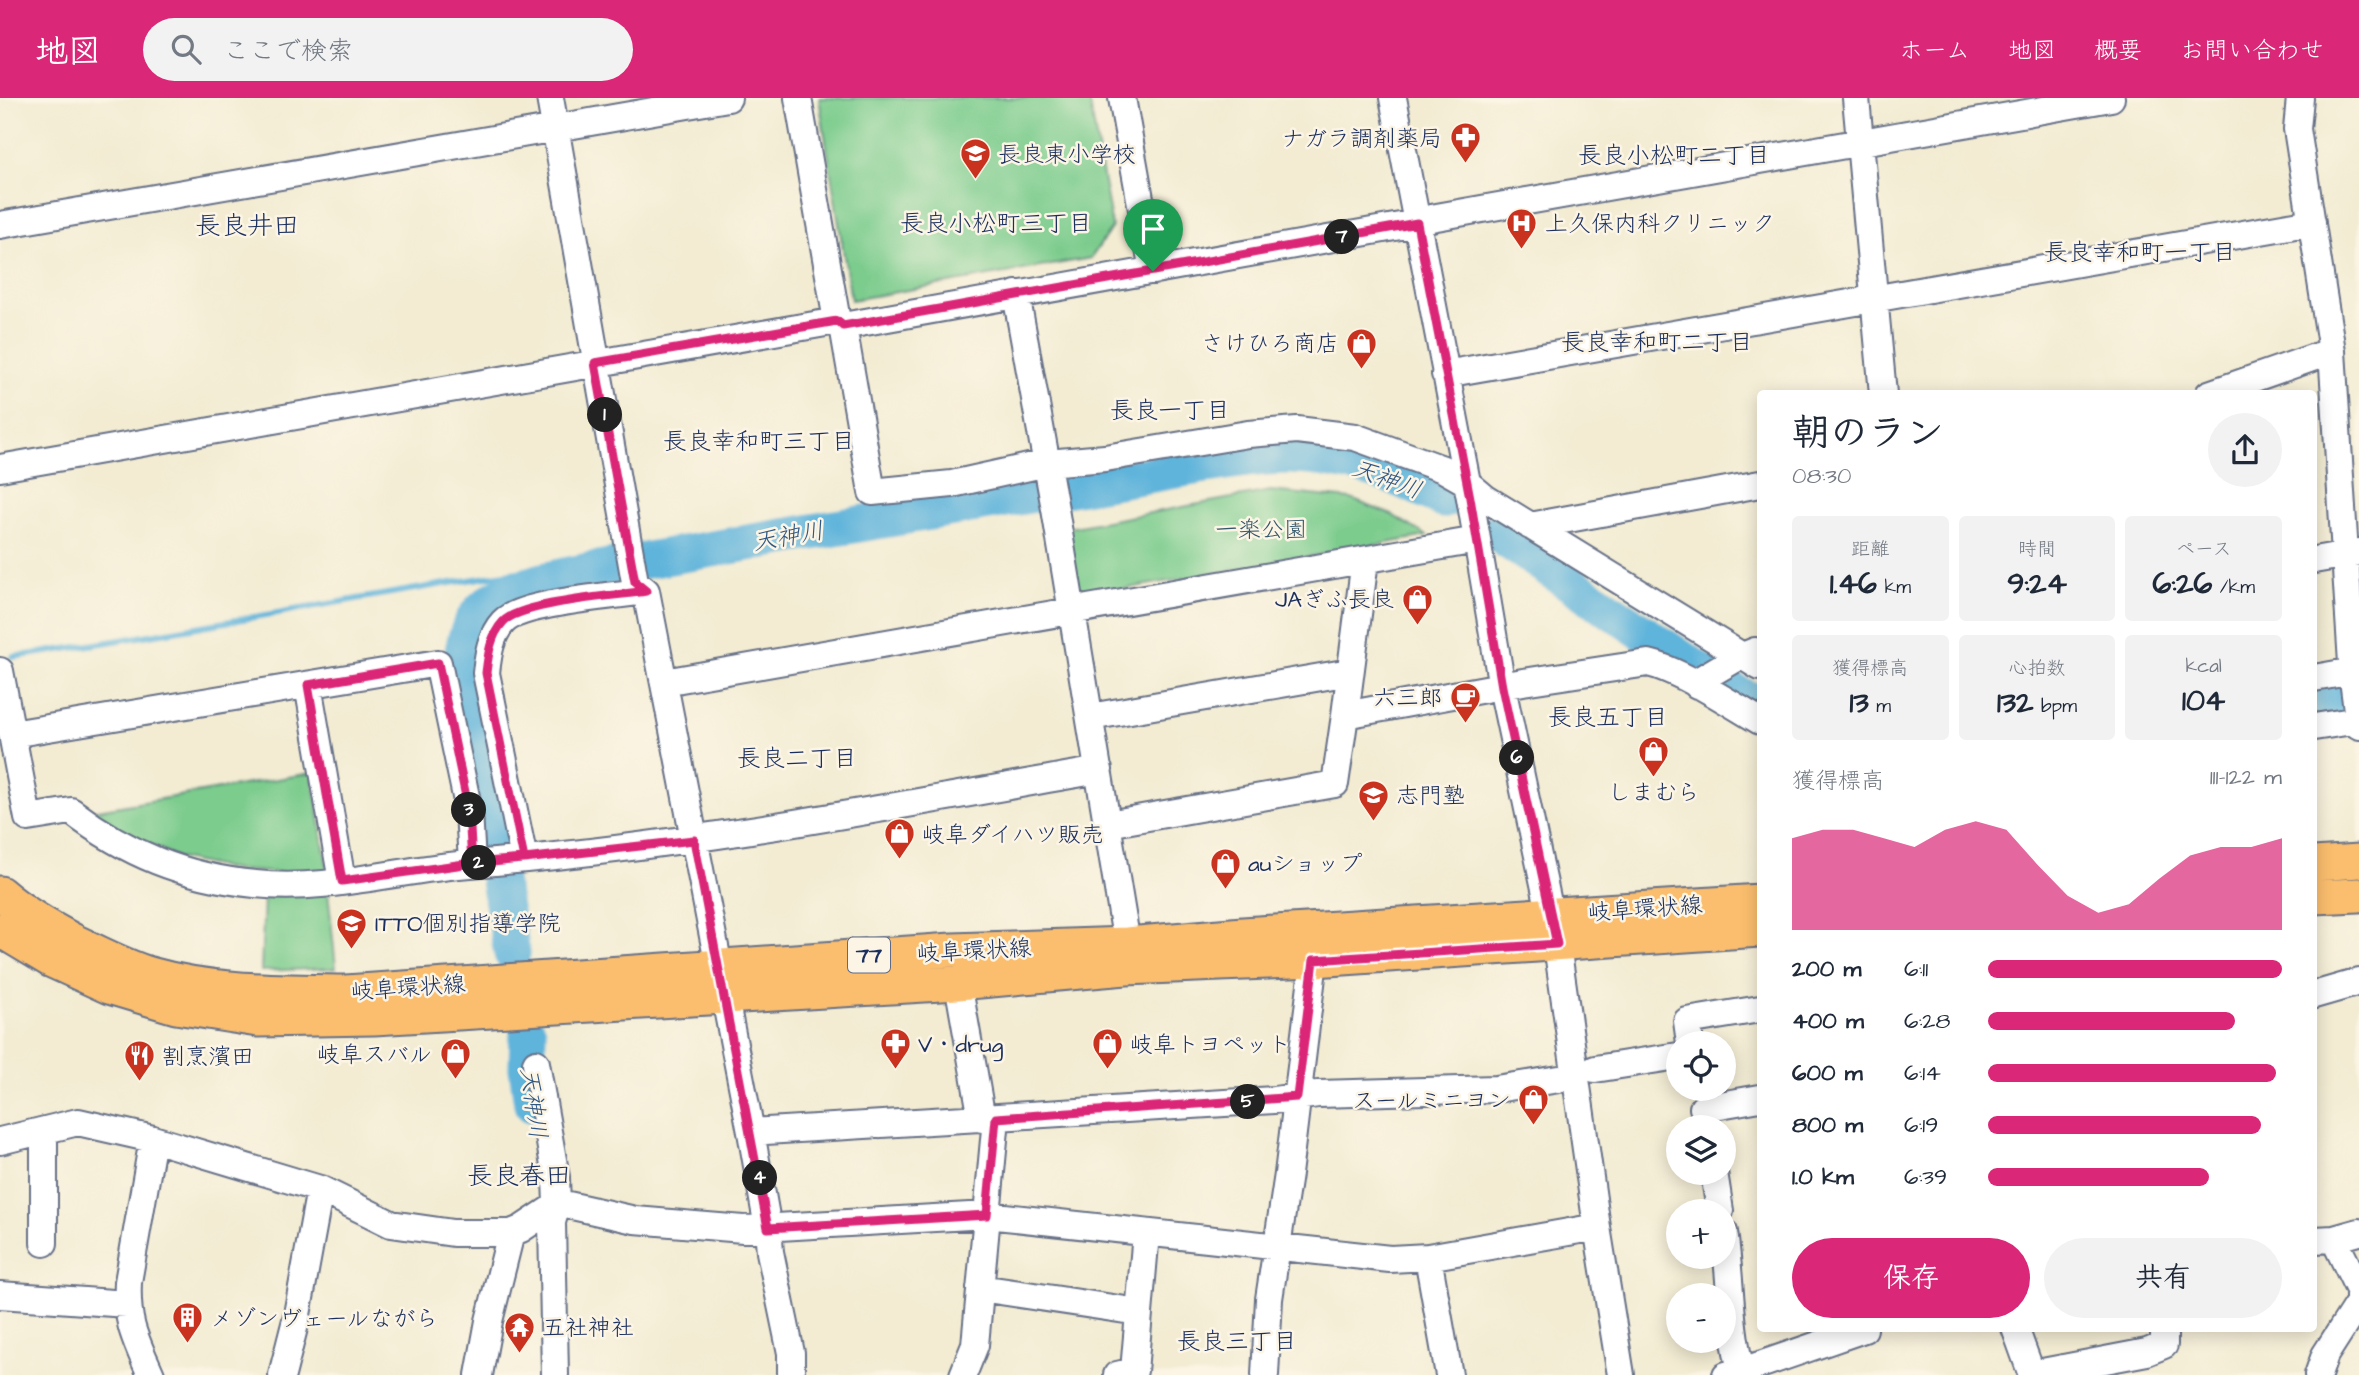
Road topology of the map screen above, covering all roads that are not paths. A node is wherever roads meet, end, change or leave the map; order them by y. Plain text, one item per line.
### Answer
1 (550, 98) edge
2 (728, 98) edge
3 (798, 98) edge
4 (1122, 98) edge
5 (1393, 98) edge
6 (1856, 98) edge
7 (2111, 98) edge
8 (2300, 98) edge
9 (555, 128) junction
10 (1860, 143) junction
11 (2312, 222) junction
12 (1417, 223) junction
13 (0, 225) edge
14 (1153, 271) junction
15 (1016, 294) junction
16 (1875, 299) junction
17 (840, 324) junction
18 (2332, 351) junction
19 (595, 363) junction
20 (1445, 374) junction
21 (1883, 390) edge
22 (2220, 390) edge
23 (0, 468) edge
24 (1048, 468) junction
25 (1757, 485) edge
26 (1468, 490) junction
27 (1530, 526) junction
28 (1477, 539) junction
29 (2352, 553) edge
30 (2317, 559) edge
31 (1365, 560) junction
32 (641, 587) junction
33 (1072, 611) junction
34 (1750, 658) edge
35 (0, 671) edge
36 (1350, 672) junction
37 (2355, 674) edge
38 (2317, 678) edge
39 (664, 682) junction
40 (1699, 682) junction
41 (308, 685) junction
42 (1502, 687) junction
43 (1345, 715) junction
44 (1090, 717) junction
45 (1757, 718) edge
46 (2358, 721) edge
47 (2317, 726) edge
48 (12, 734) junction
49 (1099, 770) junction
50 (1108, 824) junction
51 (694, 840) junction
52 (517, 860) junction
53 (2359, 861) edge
54 (478, 863) junction
55 (2317, 864) edge
56 (342, 881) junction
57 (0, 893) edge
58 (2359, 895) edge
59 (2317, 897) edge
60 (1757, 901) edge
61 (1553, 929) junction
62 (0, 930) edge
63 (1757, 930) edge
64 (1127, 944) junction
65 (1314, 960) junction
66 (722, 981) junction
67 (2359, 982) edge
68 (958, 983) junction
69 (2317, 994) edge
70 (1757, 1009) edge
71 (1688, 1031) edge
72 (1666, 1058) edge
73 (536, 1063) dead end
74 (1595, 1069) dead end
75 (1559, 1079) dead end
76 (1297, 1097) junction
77 (1757, 1099) edge
78 (1703, 1108) edge
79 (989, 1118) junction
80 (44, 1131) junction
81 (751, 1132) junction
82 (153, 1139) junction
83 (0, 1141) edge
84 (320, 1189) junction
85 (557, 1205) junction
86 (987, 1215) junction
87 (1597, 1227) junction
88 (768, 1228) junction
89 (511, 1233) junction
90 (1146, 1233) junction
91 (2335, 1237) edge
92 (44, 1243) dead end
93 (1276, 1247) junction
94 (1429, 1257) junction
95 (1729, 1269) edge
96 (980, 1288) junction
97 (2359, 1291) edge
98 (0, 1295) edge
99 (127, 1304) junction
100 (1139, 1312) junction
101 (1856, 1332) edge
102 (2016, 1332) edge
103 (2165, 1332) edge
104 (1743, 1372) edge
105 (150, 1375) edge
106 (282, 1375) edge
107 (479, 1375) edge
108 (555, 1375) edge
109 (791, 1375) edge
110 (963, 1375) edge
111 (1117, 1375) edge
112 (1265, 1375) edge
113 (1449, 1375) edge
114 (1621, 1375) edge
115 (2032, 1375) edge
116 (2318, 1375) edge

1 - 9 street
2 - 9 street
3 - 17 street
4 - 14 street
5 - 12 street
6 - 10 street
7 - 10 street
8 - 11 street
9 - 13 street
9 - 19 street
10 - 12 street
10 - 16 street
11 - 16 street
11 - 18 street
12 - 14 street
12 - 20 street
14 - 15 street
15 - 17 street
15 - 24 street
16 - 20 street
16 - 21 street
17 - 19 street
17 - 24 street
18 - 22 street
18 - 29 street
19 - 23 street
19 - 32 street
20 - 26 street
24 - 26 street
24 - 33 street
25 - 27 street
26 - 27 street
26 - 28 street
27 - 34 street
28 - 31 street
28 - 42 street
29 - 30 street
29 - 37 street
31 - 33 street
31 - 36 street
32 - 39 street
32 - 52 street
33 - 39 street
33 - 44 street
34 - 40 street
35 - 48 street
36 - 43 street
36 - 44 street
37 - 38 street
37 - 46 street
39 - 51 street
40 - 42 street
40 - 45 street
41 - 48 street
41 - 54 street
41 - 56 street
42 - 43 street
42 - 61 street
43 - 50 street
44 - 49 street
46 - 47 street
48 - 56 street
49 - 50 street
49 - 51 street
50 - 64 street
51 - 52 street
51 - 66 street
52 - 54 street
53 - 55 main road
54 - 56 street
57 - 66 main road, 岐阜環状線 / 77
58 - 59 main road
60 - 61 main road, 岐阜環状線 / 77
61 - 63 main road, 岐阜環状線 / 77
61 - 64 main road, 岐阜環状線 / 77
61 - 65 main road, 岐阜環状線 / 77
61 - 87 street
62 - 66 main road, 岐阜環状線 / 77
64 - 66 main road, 岐阜環状線 / 77
65 - 68 main road, 岐阜環状線 / 77
65 - 76 street
66 - 68 main road, 岐阜環状線 / 77
66 - 81 street
67 - 69 street
68 - 79 street
70 - 71 street
72 - 74 street
73 - 85 street
75 - 76 street
76 - 79 street
76 - 93 street
77 - 78 street
79 - 81 street
79 - 86 street
80 - 82 street
80 - 83 street
80 - 92 street
81 - 88 street
82 - 84 street
82 - 99 street
84 - 89 street
84 - 106 street
85 - 88 street
85 - 89 street
85 - 108 street
86 - 88 street
86 - 90 street
86 - 96 street
87 - 94 street
87 - 114 street
88 - 109 street
89 - 107 street
90 - 93 street
90 - 100 street
91 - 97 street
93 - 94 street
93 - 112 street
94 - 113 street
95 - 104 street
96 - 100 street
96 - 110 street
97 - 116 street
98 - 99 street
99 - 105 street
100 - 111 street
101 - 104 street
102 - 115 street
103 - 115 street

